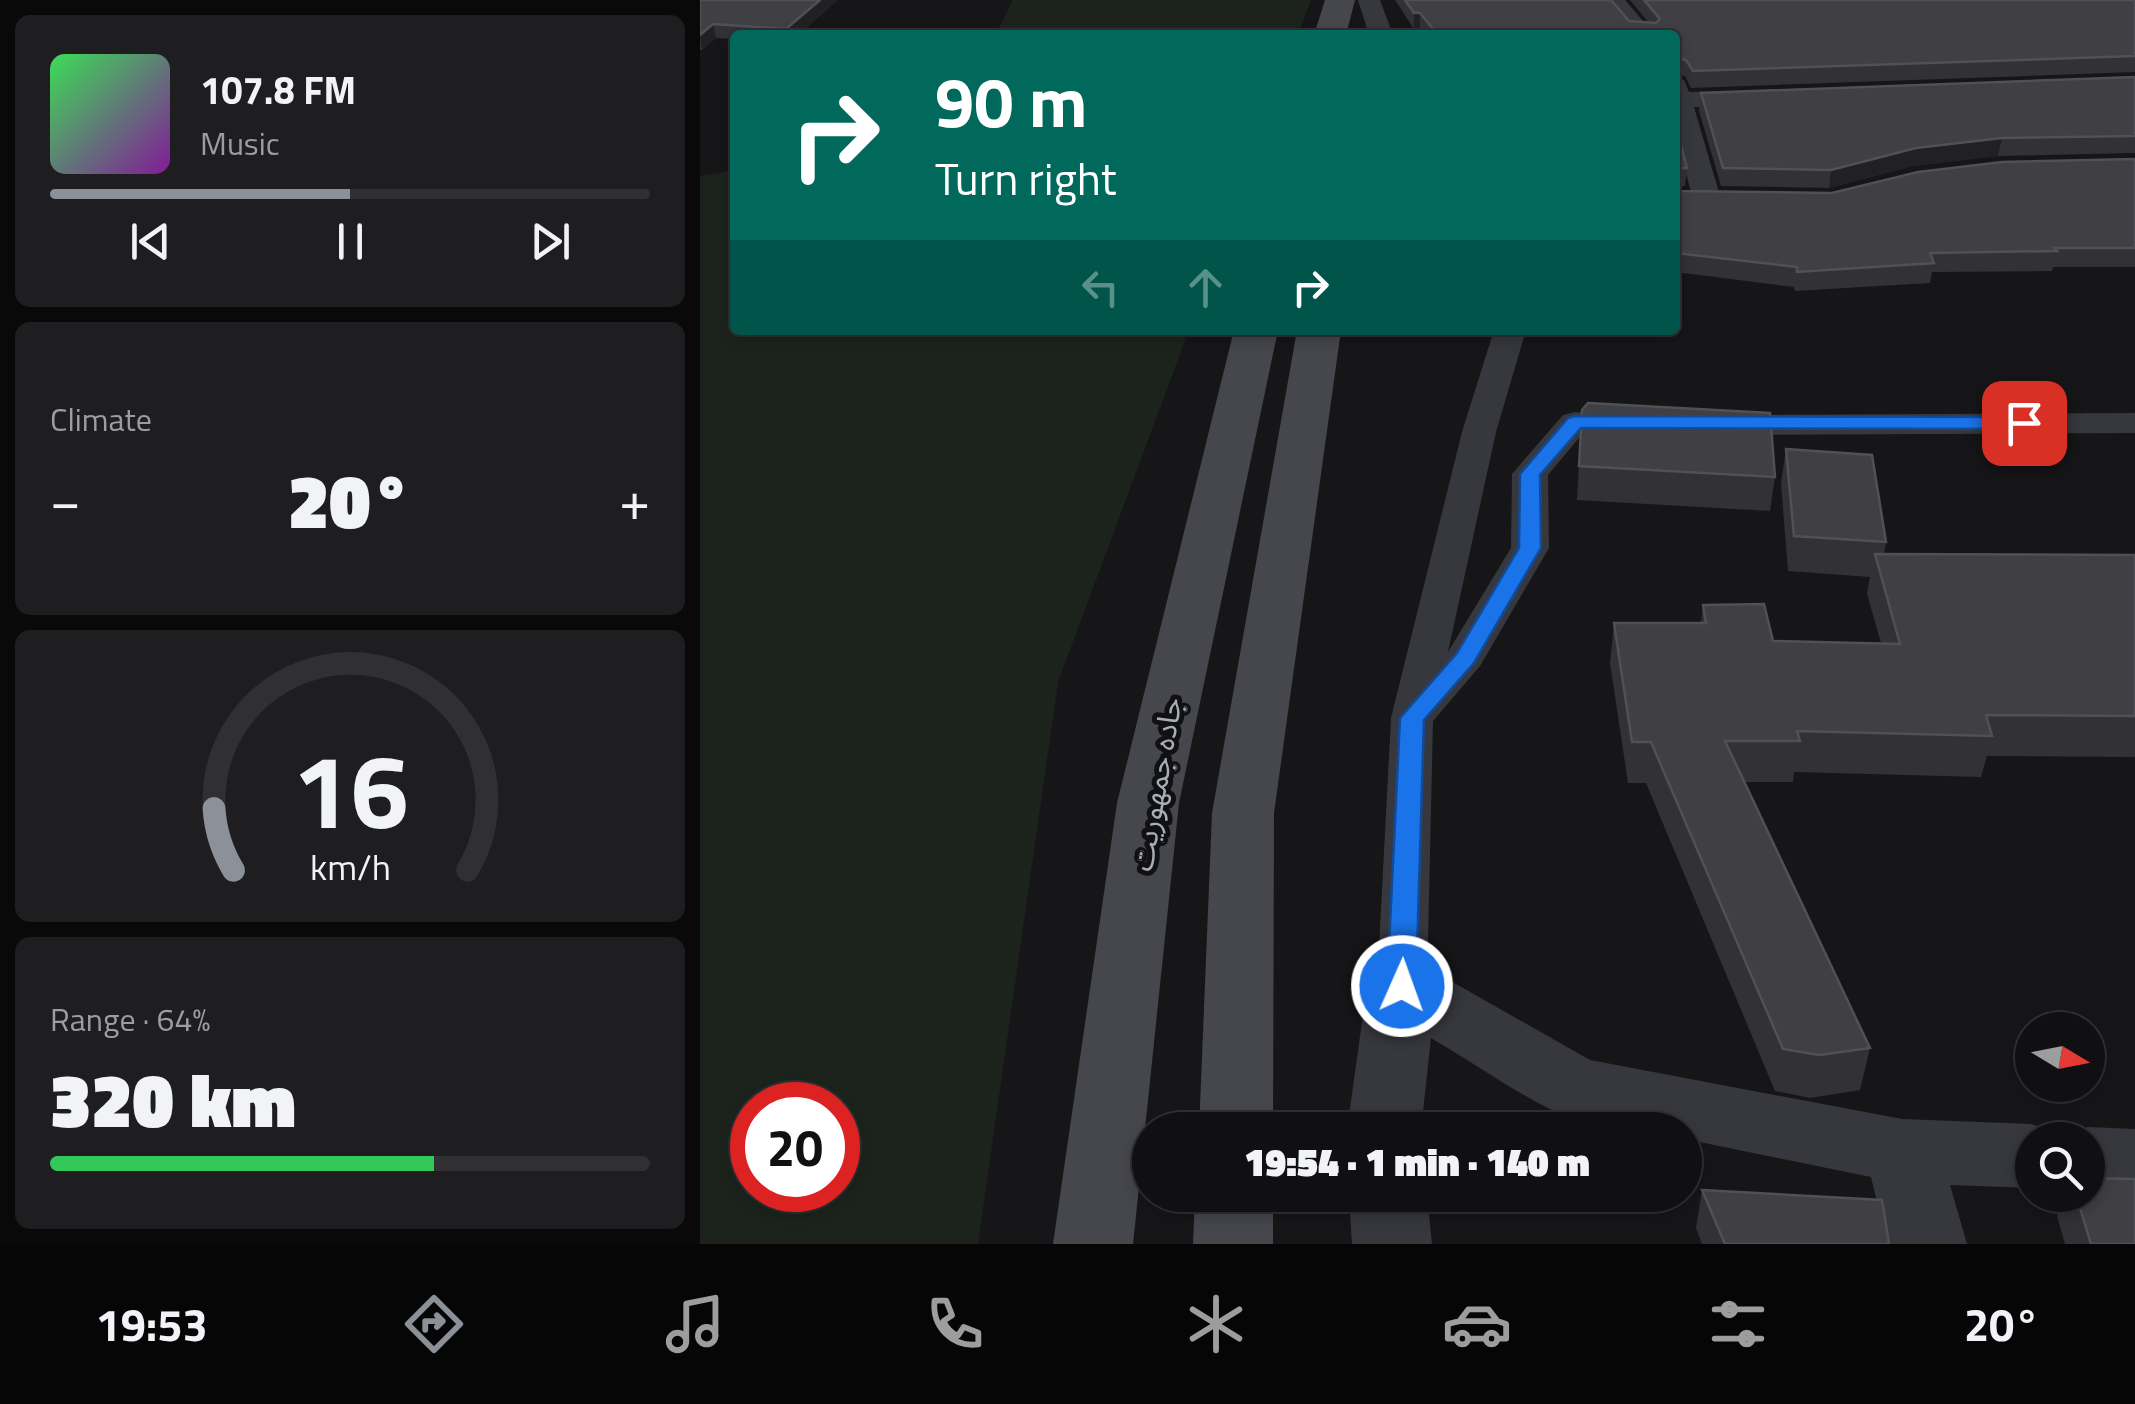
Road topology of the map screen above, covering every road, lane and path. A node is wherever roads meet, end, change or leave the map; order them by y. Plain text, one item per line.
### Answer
1 (1340, 0) edge
2 (1367, 0) edge
3 (1613, 0) edge
4 (1331, 30) edge
5 (1361, 30) edge
6 (1379, 30) edge
7 (1638, 30) edge
8 (1680, 93) edge
9 (1779, 98) edge
10 (1680, 104) edge
11 (1706, 196) junction
12 (1741, 197) edge
13 (1680, 198) edge
14 (1255, 335) edge
15 (1318, 335) edge
16 (1508, 335) edge
17 (2135, 422) edge
18 (1412, 718) junction
19 (1402, 986) junction
20 (1236, 1112) edge
21 (1386, 1112) edge
22 (1902, 1151) junction
23 (2015, 1155) edge
24 (2105, 1159) edge
25 (2135, 1160) edge
26 (1234, 1212) edge
27 (1389, 1212) edge
28 (1093, 1244) edge
29 (1233, 1244) edge
30 (1392, 1244) edge
31 (1927, 1244) edge

1 - 4 main road
2 - 5 main road
2 - 6 lane
3 - 7 lane
8 - 9 lane
10 - 11 lane
11 - 12 lane
11 - 13 lane
14 - 28 main road, جاده جمهوریت
15 - 20 main road
16 - 18 lane
17 - 18 lane
18 - 19 lane
19 - 21 street
19 - 22 street
22 - 23 street
22 - 31 street
24 - 25 street
26 - 29 main road
27 - 30 street

